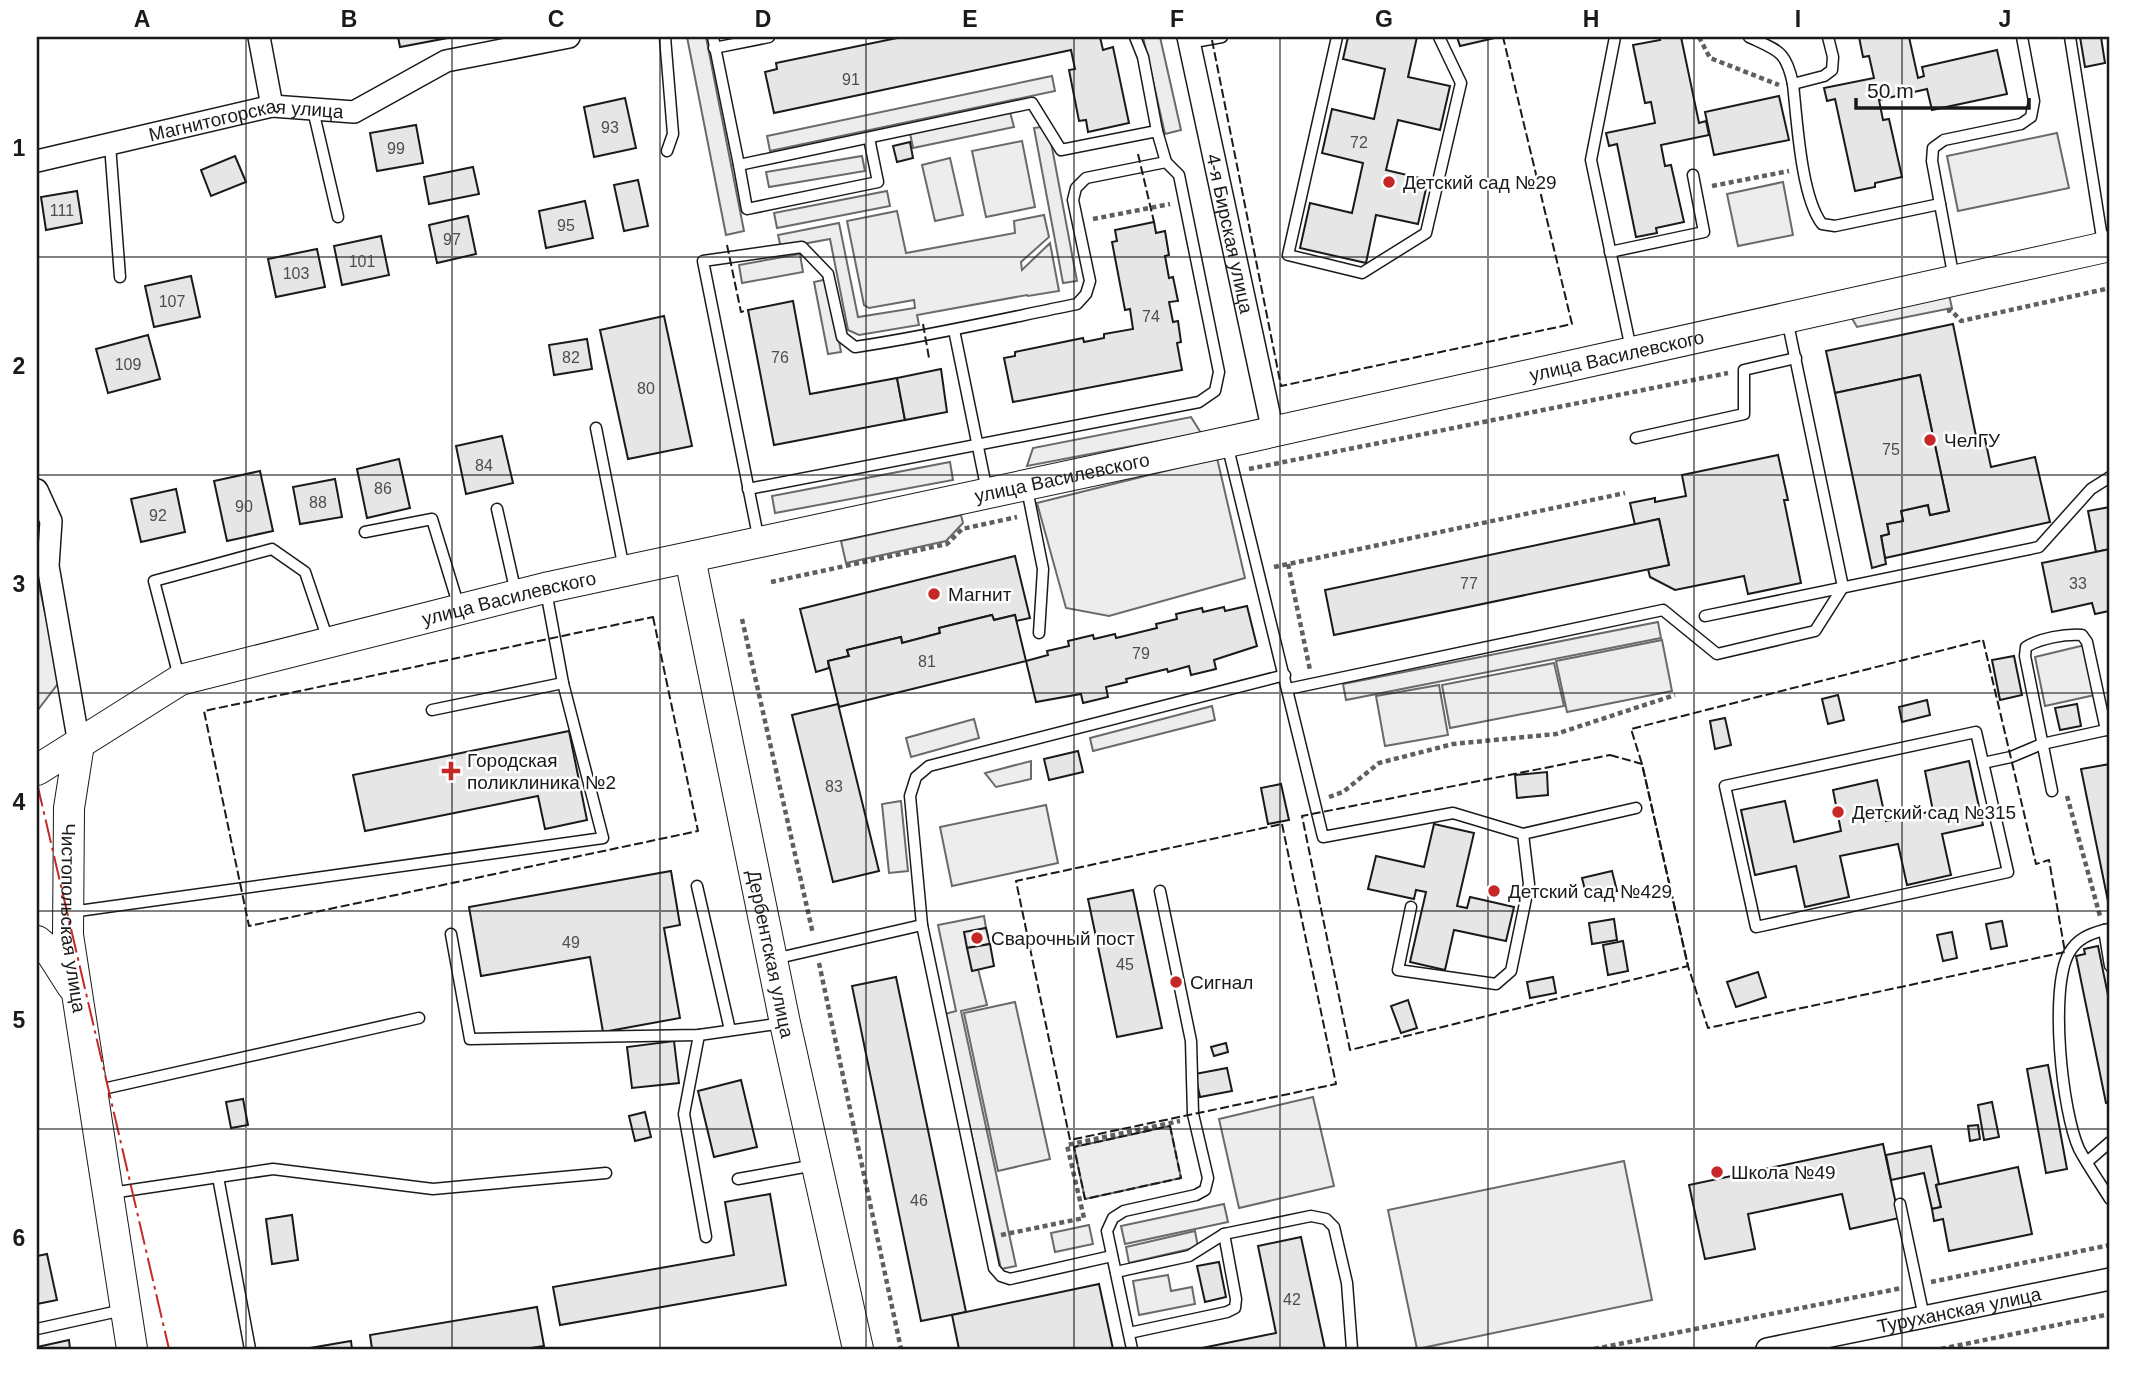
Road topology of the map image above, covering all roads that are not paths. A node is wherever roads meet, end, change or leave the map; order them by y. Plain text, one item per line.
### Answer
1 (259, 37) edge
2 (569, 37) edge
3 (665, 37) edge
4 (769, 37) edge
5 (1135, 37) edge
6 (1222, 37) edge
7 (1337, 37) edge
8 (1439, 37) edge
9 (1615, 37) edge
10 (1749, 37) edge
11 (1828, 37) edge
12 (2022, 37) edge
13 (2070, 37) edge
14 (1188, 40) edge
15 (713, 42) edge
16 (1794, 88) junction
17 (272, 106) junction
18 (313, 110) junction
19 (1157, 131) junction
20 (869, 138) junction
21 (110, 145) junction
22 (667, 152) dead end
23 (37, 161) edge
24 (1166, 162) junction
25 (739, 166) junction
26 (1693, 175) dead end
27 (1940, 204) junction
28 (338, 217) dead end
29 (2107, 246) edge
30 (1610, 252) junction
31 (120, 277) dead end
32 (1954, 279) junction
33 (1786, 317) junction
34 (954, 330) junction
35 (1632, 352) junction
36 (1796, 358) junction
37 (596, 428) dead end
38 (1273, 432) junction
39 (1636, 438) dead end
40 (1227, 442) junction
41 (977, 446) junction
42 (2110, 477) edge
43 (748, 489) junction
44 (37, 490) edge
45 (988, 494) junction
46 (1029, 500) junction
47 (497, 509) dead end
48 (365, 531) dead end
49 (759, 544) junction
50 (690, 558) junction
51 (624, 571) junction
52 (1843, 587) junction
53 (531, 592) junction
54 (460, 610) junction
55 (1705, 616) dead end
56 (1039, 634) dead end
57 (329, 643) junction
58 (1284, 675) junction
59 (180, 680) junction
60 (563, 683) junction
61 (1288, 689) junction
62 (432, 710) dead end
63 (2108, 729) edge
64 (79, 744) junction
65 (2042, 744) junction
66 (1983, 764) junction
67 (37, 770) edge
68 (2052, 790) road end
69 (1636, 808) dead end
70 (1523, 834) junction
71 (697, 886) dead end
72 (1160, 891) dead end
73 (1411, 908) dead end
74 (69, 913) junction
75 (922, 925) junction
76 (2107, 930) edge
77 (451, 934) dead end
78 (37, 942) edge
79 (773, 960) junction
80 (2110, 966) edge
81 (76, 992) junction
82 (419, 1018) dead end
83 (785, 1023) junction
84 (730, 1031) junction
85 (699, 1035) junction
86 (91, 1091) junction
87 (2110, 1142) edge
88 (2088, 1162) junction
89 (818, 1164) junction
90 (606, 1173) dead end
91 (218, 1177) junction
92 (738, 1180) dead end
93 (108, 1193) junction
94 (2110, 1199) edge
95 (1900, 1204) dead end
96 (1224, 1234) junction
97 (706, 1237) dead end
98 (1112, 1256) junction
99 (1116, 1272) junction
100 (2110, 1279) edge
101 (126, 1310) junction
102 (1924, 1317) junction
103 (37, 1329) edge
104 (1129, 1333) junction
105 (1824, 1344) edge
106 (132, 1349) edge
107 (250, 1349) edge
108 (858, 1349) edge
109 (1132, 1349) edge
110 (1352, 1349) edge
111 (1767, 1349) edge

1 - 17 street
2 - 18 street, Магнитогорская улица
3 - 22 lane
4 - 15 lane
5 - 19 lane
6 - 14 lane
7 - 8 lane
9 - 30 lane
10 - 16 lane
11 - 16 lane
12 - 27 lane
13 - 29 lane
14 - 38 street, 4-я Бирская улица
15 - 25 lane
16 - 27 lane
17 - 18 street, Магнитогорская улица
17 - 21 street, Магнитогорская улица
18 - 28 lane
19 - 20 lane
19 - 24 lane
20 - 25 lane
20 - 25 lane
21 - 23 street, Магнитогорская улица
21 - 31 lane
24 - 34 lane
24 - 41 lane
26 - 30 lane
27 - 32 lane
29 - 32 street, улица Василевского
30 - 35 lane
32 - 33 street, улица Василевского
33 - 35 street, улица Василевского
33 - 36 lane
34 - 41 lane
34 - 43 lane
35 - 38 street, улица Василевского
36 - 39 lane
36 - 52 lane
37 - 51 lane
38 - 40 street, улица Василевского
40 - 46 street, улица Василевского
40 - 58 lane
41 - 43 lane
41 - 45 lane
42 - 52 lane
43 - 49 lane
44 - 64 street, Чистопольская улица
45 - 46 street, улица Василевского
45 - 49 street, улица Василевского
46 - 56 lane
47 - 53 lane
48 - 54 lane
49 - 50 street, улица Василевского
50 - 51 street, улица Василевского
50 - 79 street, Дербентская улица
51 - 53 street, улица Василевского
52 - 55 lane
52 - 61 lane
53 - 54 street, улица Василевского
53 - 60 lane
54 - 57 street, улица Василевского
57 - 59 street, улица Василевского
57 - 59 lane
58 - 61 lane
58 - 75 lane
59 - 64 street, улица Василевского
60 - 62 lane
60 - 74 lane
61 - 70 lane
63 - 65 lane
63 - 65 lane
64 - 67 street, улица Василевского
64 - 74 street, Чистопольская улица
65 - 66 lane
65 - 68 lane
66 - 66 lane
69 - 70 lane
70 - 73 lane
71 - 84 lane
72 - 98 lane
74 - 81 street, Чистопольская улица
75 - 79 lane
75 - 98 lane
76 - 80 lane
76 - 88 lane
77 - 85 lane
78 - 81 street
79 - 83 street, Дербентская улица
81 - 86 street, Чистопольская улица
82 - 86 lane
83 - 84 lane
83 - 89 street, Дербентская улица
84 - 85 lane
85 - 97 lane
86 - 93 street, Чистопольская улица
87 - 88 lane
88 - 94 lane
89 - 92 lane
89 - 108 street, Дербентская улица
90 - 91 lane
91 - 93 lane
91 - 107 lane
93 - 101 street, Чистопольская улица
95 - 102 lane
96 - 99 lane
96 - 104 lane
96 - 110 lane
98 - 99 lane
99 - 104 lane
100 - 102 street, Туруханская улица
101 - 103 lane
101 - 106 street, Чистопольская улица
102 - 105 street, Туруханская улица
104 - 109 lane
105 - 111 street, Туруханская улица

